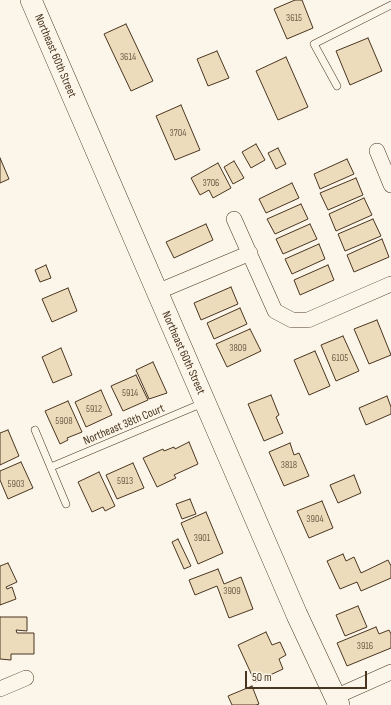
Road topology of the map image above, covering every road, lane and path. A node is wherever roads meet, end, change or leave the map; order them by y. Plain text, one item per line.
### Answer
1 (31, 0) edge
2 (391, 5) edge
3 (337, 86) dead end
4 (377, 151) dead end
5 (391, 185) edge
6 (234, 219) dead end
7 (250, 253) junction
8 (391, 284) edge
9 (157, 292) junction
10 (205, 402) junction
11 (35, 430) dead end
12 (51, 467) junction
13 (66, 504) dead end
14 (391, 672) edge
15 (26, 678) dead end
16 (0, 689) edge
17 (337, 701) edge

1 - 9 street, Northeast 60th Street
2 - 3 lane
4 - 5 street
6 - 7 street
7 - 8 street
7 - 9 street
9 - 10 street, Northeast 60th Street
10 - 12 lane, Northeast 38th Court
10 - 17 street, Northeast 60th Street
11 - 12 lane
12 - 13 lane
14 - 17 street
15 - 16 street

